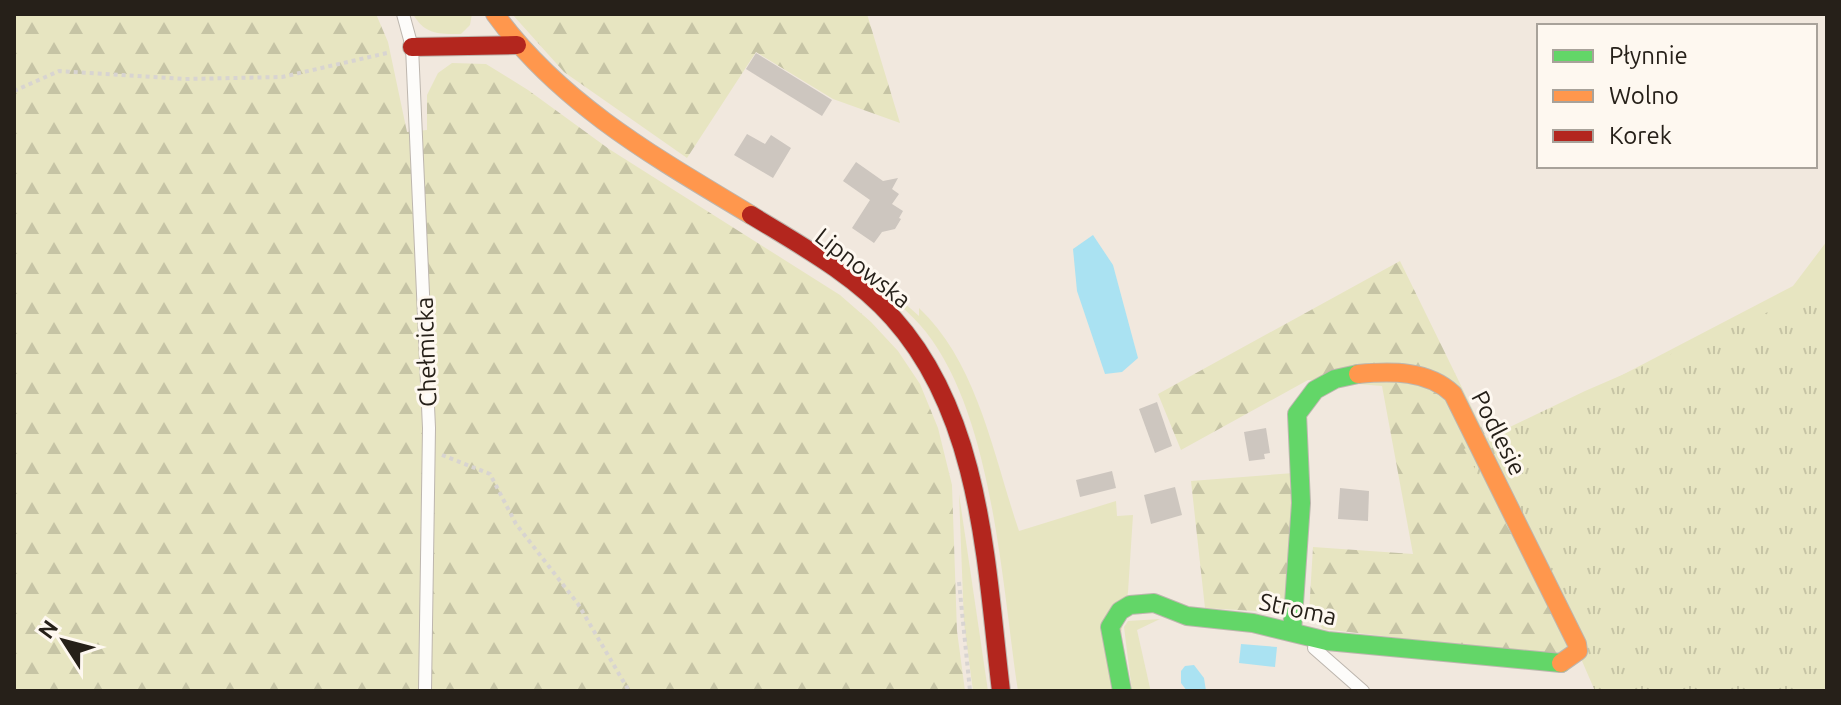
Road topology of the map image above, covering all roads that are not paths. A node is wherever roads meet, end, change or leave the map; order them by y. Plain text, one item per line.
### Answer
1 (403, 14) edge
2 (495, 14) edge
3 (517, 45) junction
4 (412, 47) junction
5 (1292, 632) junction
6 (1553, 662) joint
7 (425, 691) edge
8 (1001, 691) edge
9 (1122, 691) edge
10 (1363, 691) edge

1 - 4 lane, Chełmicka
2 - 3 street, Lipnowska
3 - 4 street
3 - 8 street, Lipnowska
4 - 7 lane, Chełmicka
5 - 6 street, Stroma
5 - 6 street, Podlesie
5 - 9 street, Stroma
5 - 10 lane

